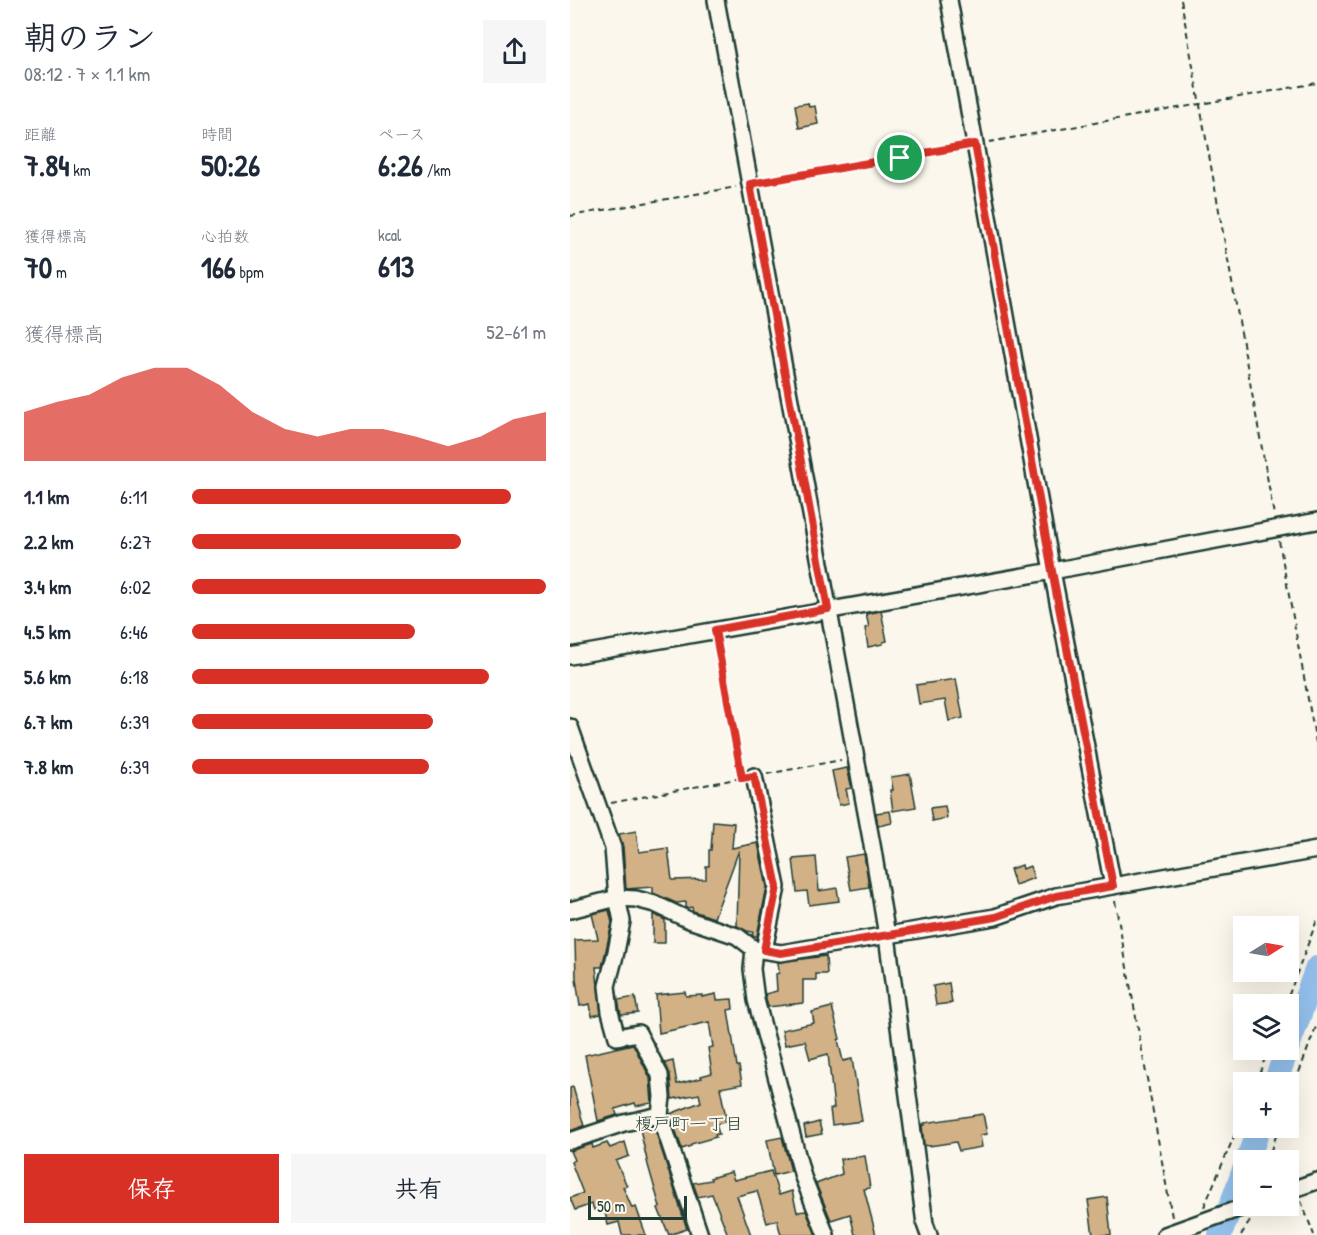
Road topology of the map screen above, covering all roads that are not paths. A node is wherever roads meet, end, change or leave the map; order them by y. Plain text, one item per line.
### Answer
1 (716, 0) edge
2 (949, 0) edge
3 (1317, 521) edge
4 (1052, 571) junction
5 (828, 609) junction
6 (570, 656) edge
7 (570, 727) edge
8 (748, 777) road end
9 (1317, 850) edge
10 (1113, 886) junction
11 (617, 898) junction
12 (570, 910) edge
13 (887, 936) junction
14 (759, 950) junction
15 (660, 1115) junction
16 (570, 1141) edge
17 (1317, 1181) edge
18 (1299, 1187) edge
19 (1233, 1212) edge
20 (1199, 1227) edge
21 (1170, 1233) edge
22 (700, 1235) edge
23 (826, 1235) edge
24 (928, 1235) edge

1 - 5 street
2 - 4 street
3 - 4 street
4 - 5 street
4 - 10 street
5 - 6 street
5 - 13 street
7 - 11 street
8 - 14 street
9 - 10 street
10 - 13 street
11 - 12 street
11 - 14 street
11 - 15 street
13 - 14 street
13 - 24 street
14 - 23 street
15 - 16 street
15 - 22 street
17 - 18 street
19 - 20 street
20 - 21 street

